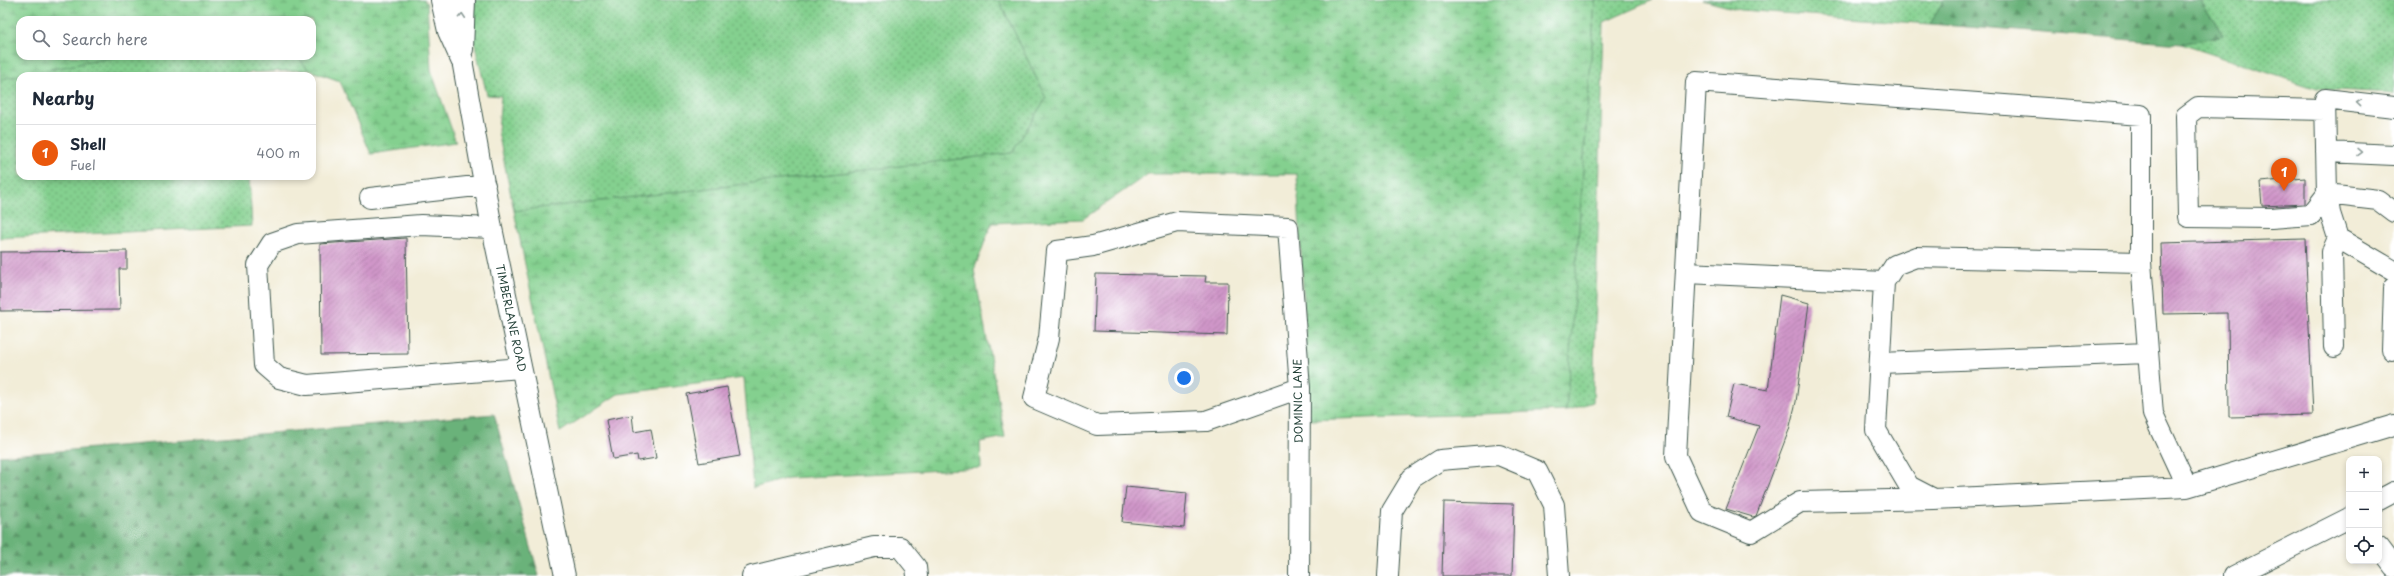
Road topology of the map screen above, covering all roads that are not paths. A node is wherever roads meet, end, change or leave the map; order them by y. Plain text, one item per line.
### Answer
1 (442, 0) edge
2 (464, 0) edge
3 (462, 60) junction
4 (2325, 104) junction
5 (2394, 107) edge
6 (2326, 152) junction
7 (2394, 155) edge
8 (485, 185) junction
9 (2327, 194) junction
10 (370, 198) dead end
11 (2394, 212) edge
12 (492, 228) junction
13 (2338, 238) junction
14 (2141, 262) junction
15 (2394, 271) edge
16 (1686, 273) junction
17 (1884, 282) junction
18 (2394, 288) edge
19 (2334, 347) dead end
20 (2392, 350) dead end
21 (2148, 353) junction
22 (1880, 362) junction
23 (521, 368) junction
24 (1300, 388) junction
25 (2394, 425) edge
26 (2187, 487) junction
27 (2394, 492) edge
28 (2382, 498) edge
29 (1934, 499) junction
30 (2346, 520) edge
31 (2382, 551) edge
32 (2394, 567) edge
33 (760, 575) edge
34 (565, 576) edge
35 (917, 576) edge
36 (1299, 576) edge
37 (1388, 576) edge
38 (1559, 576) edge
39 (2234, 576) edge

1 - 3 highway
3 -> 2 highway
3 - 8 street, TIMBERLANE ROAD
5 -> 4 street
4 - 6 street
4 - 9 street
6 -> 7 street
6 - 9 street
8 - 10 street
8 - 12 street, TIMBERLANE ROAD
9 - 11 street
9 - 13 street
12 - 23 street, TIMBERLANE ROAD
12 - 23 street
13 - 15 street
13 - 19 street
14 - 16 street
14 - 17 street
14 - 21 street
16 - 17 street
16 - 29 street
17 - 22 street
18 - 20 street
21 - 22 street
21 - 26 street
22 - 29 street
23 - 34 street, TIMBERLANE ROAD
24 - 24 street, DOMINIC LANE
24 - 36 street, DOMINIC LANE
25 - 26 street
26 - 29 street
27 - 28 street
30 - 39 street
31 - 32 street
33 - 35 street
37 - 38 street

